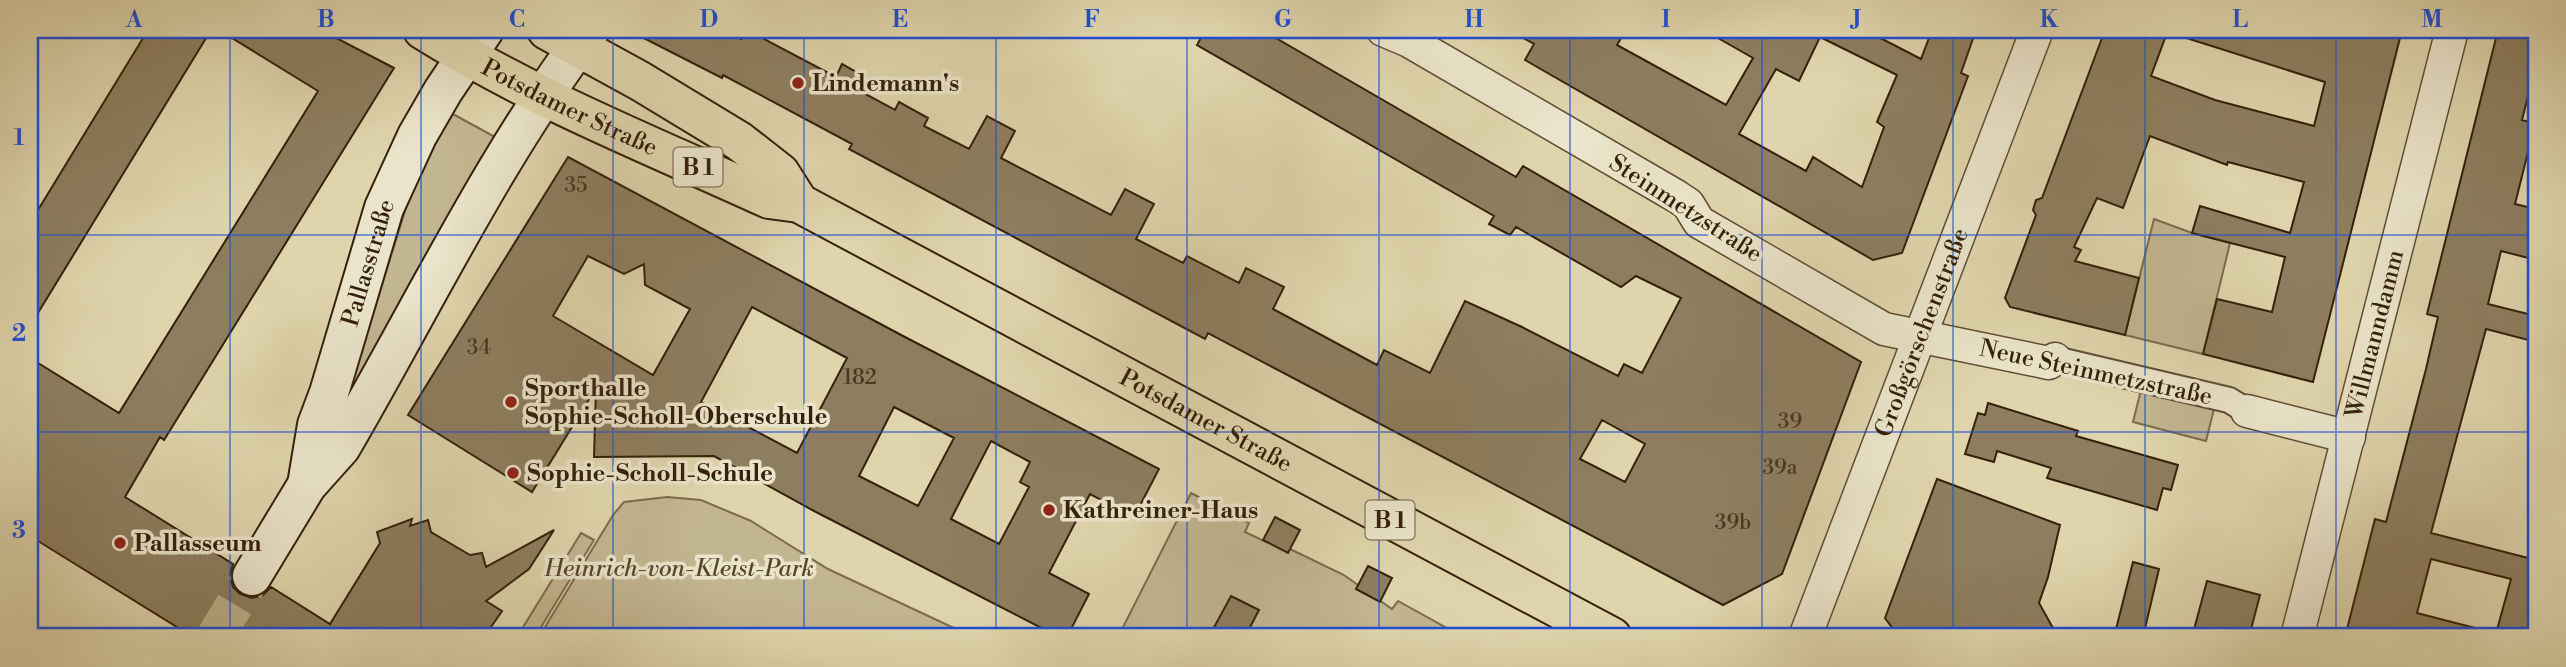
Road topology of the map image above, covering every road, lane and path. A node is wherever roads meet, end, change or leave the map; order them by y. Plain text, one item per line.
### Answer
1 (423, 30) edge
2 (1383, 30) edge
3 (2037, 30) edge
4 (2452, 30) edge
5 (572, 35) edge
6 (475, 43) edge
7 (544, 96) junction
8 (799, 203) junction
9 (1920, 337) junction
10 (2055, 359) joint
11 (2247, 411) joint
12 (2349, 437) junction
13 (307, 485) junction
14 (252, 576) tunnel mouth
15 (1612, 637) edge
16 (1805, 637) edge
17 (2297, 637) edge

1 - 6 main road, Potsdamer Straße / B 1
2 - 9 street, Steinmetzstraße
3 - 9 street, Großgörschenstraße
4 - 12 street, Willmanndamm
5 - 7 main road, Pallasstraße
5 - 8 main road, Potsdamer Straße / B 1
6 - 7 main road, Potsdamer Straße / B 1
6 - 13 main road, Pallasstraße
7 - 8 main road, Potsdamer Straße / B 1
7 - 13 main road, Pallasstraße
8 - 15 main road, Potsdamer Straße / B 1
9 - 10 street, Neue Steinmetzstraße
9 - 16 street, Großgörschenstraße
10 - 11 street, Neue Steinmetzstraße
11 - 12 street, Neue Steinmetzstraße
12 - 17 street, Willmanndamm
13 - 14 main road, Pallasstraße

